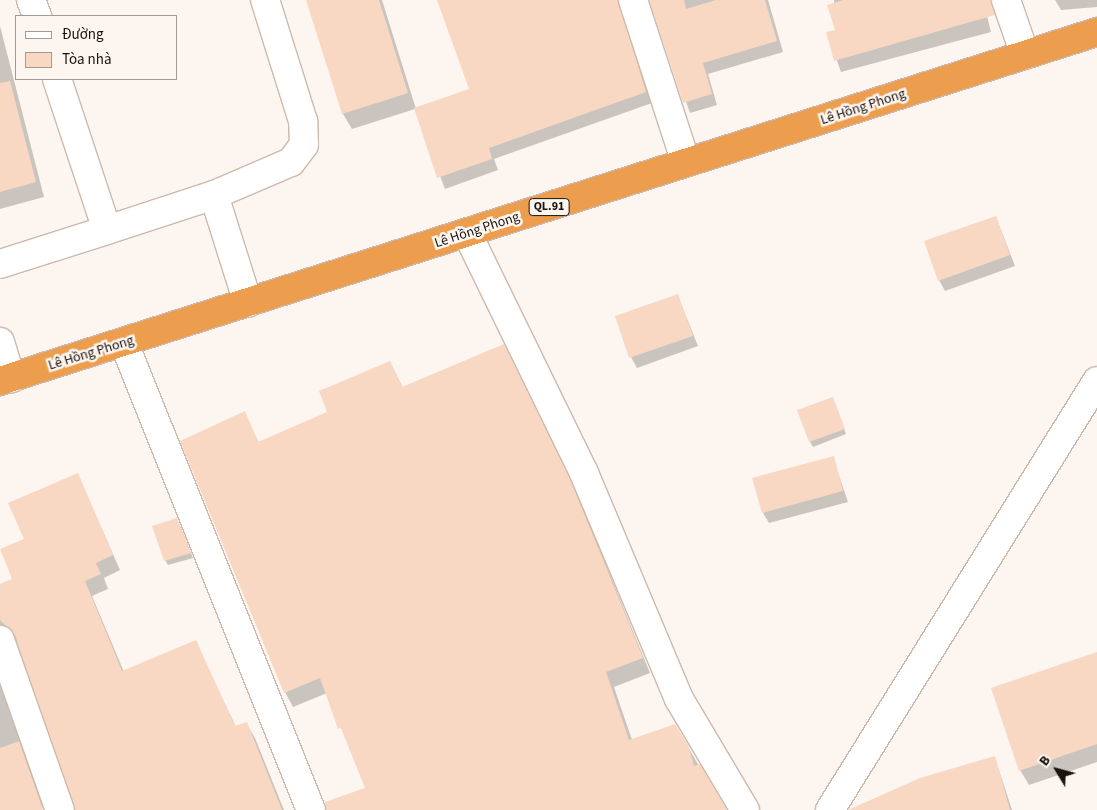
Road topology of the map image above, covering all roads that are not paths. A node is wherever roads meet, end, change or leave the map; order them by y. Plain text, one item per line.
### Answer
1 (32, 0) edge
2 (266, 0) edge
3 (633, 0) edge
4 (1006, 0) edge
5 (37, 15) edge
6 (1097, 32) edge
7 (1025, 55) junction
8 (57, 80) edge
9 (686, 164) junction
10 (214, 195) junction
11 (107, 230) junction
12 (467, 233) junction
13 (0, 264) edge
14 (248, 303) junction
15 (0, 342) edge
16 (124, 343) junction
17 (6, 380) edge
18 (1097, 381) edge
19 (0, 640) edge
20 (60, 810) edge
21 (311, 810) edge
22 (745, 810) edge
23 (830, 810) edge

1 - 5 street
2 - 10 street
3 - 9 street
4 - 7 street
6 - 7 highway, Lê Hồng Phong / QL.91
7 - 9 highway, Lê Hồng Phong / QL.91
8 - 11 street
9 - 12 highway, Lê Hồng Phong / QL.91
10 - 11 street
10 - 14 street
11 - 13 street
12 - 14 highway, Lê Hồng Phong / QL.91
12 - 22 street
14 - 16 highway, Lê Hồng Phong / QL.91
15 - 17 street
16 - 17 highway, Lê Hồng Phong / QL.91
16 - 21 street
18 - 23 street
19 - 20 street

